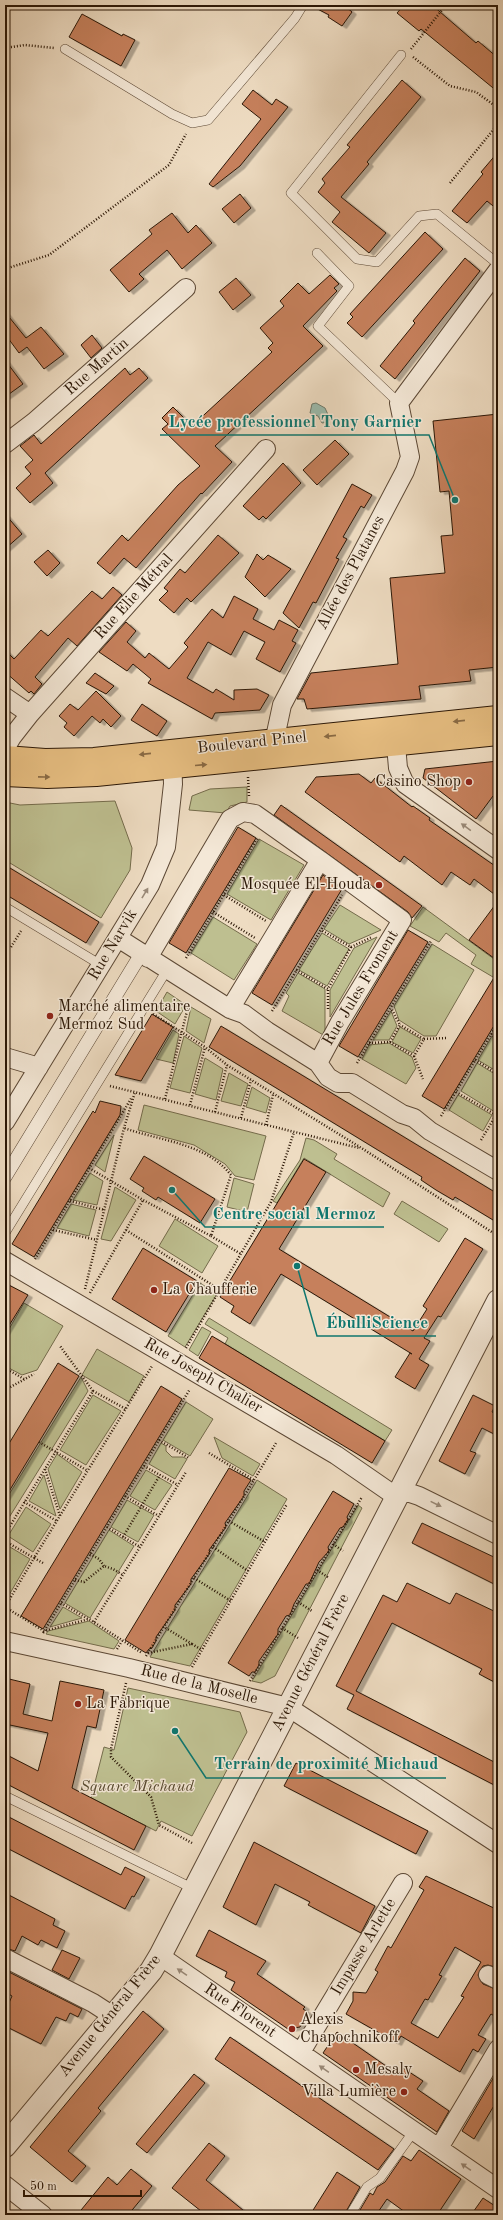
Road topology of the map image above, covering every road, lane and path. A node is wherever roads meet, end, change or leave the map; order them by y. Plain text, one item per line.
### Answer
1 (303, 5) edge
2 (446, 5) edge
3 (5, 48) edge
4 (66, 49) joint
5 (401, 55) dead end
6 (498, 108) edge
7 (192, 123) junction
8 (498, 124) edge
9 (450, 183) dead end
10 (317, 253) dead end
11 (498, 264) edge
12 (5, 269) edge
13 (498, 270) edge
14 (186, 288) dead end
15 (399, 403) junction
16 (5, 444) edge
17 (266, 449) dead end
18 (5, 697) edge
19 (30, 714) junction
20 (498, 717) edge
21 (498, 734) edge
22 (396, 745) junction
23 (5, 749) edge
24 (278, 749) junction
25 (5, 757) edge
26 (172, 759) junction
27 (5, 775) edge
28 (267, 822) junction
29 (498, 850) edge
30 (320, 860) junction
31 (346, 889) dead end
32 (224, 895) junction
33 (5, 907) edge
34 (213, 912) junction
35 (28, 920) junction
36 (278, 929) junction
37 (321, 930) junction
38 (118, 938) junction
39 (431, 941) dead end
40 (268, 946) junction
41 (11, 947) dead end
42 (186, 958) dead end
43 (143, 959) junction
44 (101, 965) junction
45 (167, 970) junction
46 (296, 970) junction
47 (189, 1003) dead end
48 (390, 1008) junction
49 (230, 1009) junction
50 (148, 1010) dead end
51 (272, 1011) dead end
52 (498, 1023) edge
53 (400, 1025) junction
54 (182, 1032) junction
55 (491, 1034) junction
56 (447, 1038) dead end
57 (498, 1038) edge
58 (424, 1039) junction
59 (369, 1042) junction
60 (390, 1042) junction
61 (205, 1047) junction
62 (414, 1056) junction
63 (5, 1057) edge
64 (475, 1060) junction
65 (318, 1062) junction
66 (357, 1063) dead end
67 (227, 1065) junction
68 (39, 1067) junction
69 (498, 1074) edge
70 (423, 1079) dead end
71 (251, 1080) junction
72 (104, 1084) dead end
73 (135, 1092) junction
74 (456, 1092) junction
75 (273, 1094) junction
76 (165, 1099) junction
77 (190, 1106) junction
78 (215, 1112) junction
79 (498, 1112) edge
80 (441, 1116) dead end
81 (497, 1116) edge
82 (241, 1118) junction
83 (5, 1122) edge
84 (266, 1125) junction
85 (124, 1128) junction
86 (294, 1132) junction
87 (481, 1140) dead end
88 (363, 1149) junction
89 (89, 1168) junction
90 (498, 1171) edge
91 (5, 1176) edge
92 (112, 1180) junction
93 (143, 1200) junction
94 (70, 1201) junction
95 (105, 1210) junction
96 (53, 1230) junction
97 (126, 1230) junction
98 (5, 1233) edge
99 (211, 1236) junction
100 (498, 1236) edge
101 (97, 1240) junction
102 (241, 1254) junction
103 (5, 1261) edge
104 (34, 1262) dead end
105 (220, 1290) junction
106 (84, 1292) dead end
107 (89, 1295) dead end
108 (496, 1308) edge
109 (60, 1346) dead end
110 (184, 1352) dead end
111 (152, 1365) dead end
112 (5, 1368) edge
113 (34, 1374) dead end
114 (24, 1379) junction
115 (190, 1389) dead end
116 (5, 1390) edge
117 (93, 1390) junction
118 (126, 1409) junction
119 (159, 1440) junction
120 (39, 1442) dead end
121 (276, 1443) dead end
122 (55, 1452) junction
123 (209, 1453) dead end
124 (188, 1458) dead end
125 (144, 1466) junction
126 (45, 1469) junction
127 (88, 1471) junction
128 (186, 1472) dead end
129 (160, 1475) junction
130 (254, 1480) junction
131 (178, 1485) junction
132 (399, 1493) junction
133 (125, 1496) junction
134 (362, 1497) dead end
135 (24, 1502) junction
136 (287, 1504) dead end
137 (142, 1506) junction
138 (60, 1516) junction
139 (159, 1516) junction
140 (57, 1521) junction
141 (229, 1521) junction
142 (107, 1527) junction
143 (5, 1534) edge
144 (498, 1535) edge
145 (123, 1537) junction
146 (5, 1542) edge
147 (265, 1542) junction
148 (333, 1544) junction
149 (140, 1547) junction
150 (213, 1547) junction
151 (343, 1551) dead end
152 (90, 1554) junction
153 (34, 1558) junction
154 (43, 1563) dead end
155 (104, 1566) junction
156 (317, 1570) junction
157 (248, 1571) junction
158 (123, 1575) junction
159 (194, 1578) junction
160 (329, 1578) dead end
161 (75, 1580) junction
162 (231, 1600) junction
163 (298, 1602) junction
164 (61, 1603) junction
165 (5, 1607) edge
166 (312, 1611) dead end
167 (89, 1619) junction
168 (94, 1622) junction
169 (164, 1627) junction
170 (282, 1628) junction
171 (44, 1631) junction
172 (42, 1635) dead end
173 (298, 1638) dead end
174 (122, 1641) junction
175 (5, 1642) edge
176 (192, 1644) junction
177 (202, 1650) junction
178 (115, 1652) dead end
179 (147, 1655) junction
180 (150, 1658) dead end
181 (191, 1669) dead end
182 (126, 1682) dead end
183 (249, 1682) dead end
184 (288, 1707) junction
185 (5, 1796) edge
186 (192, 1843) dead end
187 (498, 1844) edge
188 (403, 1883) dead end
189 (194, 1890) junction
190 (160, 1956) junction
191 (5, 1958) edge
192 (113, 2016) junction
193 (498, 2050) edge
194 (301, 2052) junction
195 (414, 2131) junction
196 (5, 2146) edge
197 (439, 2148) junction
198 (5, 2185) edge
199 (498, 2189) edge
200 (43, 2215) edge
201 (350, 2215) edge

1 - 7 lane
2 - 6 path
3 - 4 path
4 - 7 lane
5 - 11 lane
7 - 12 path
8 - 9 path
10 - 15 lane
13 - 15 street
14 - 16 street, Rue Martin
15 - 24 street, Allée des Platanes
17 - 19 street, Rue Elie Métral
18 - 19 street
19 - 23 street, Rue Elie Métral
20 -> 24 main road, Boulevard Pinel
21 - 22 main road, Boulevard Pinel
22 - 24 main road, Boulevard Pinel
29 -> 22 street
24 - 26 main road, Boulevard Pinel
26 -> 25 main road, Boulevard Pinel
27 -> 26 main road, Boulevard Pinel
38 -> 26 street, Rue Narvik
28 - 30 street, Rue Jules Froment
28 - 32 path
28 - 43 street, Rue Jules Froment
30 - 36 street
30 - 65 street, Rue Jules Froment
31 - 37 path
32 - 34 path
32 - 36 path
33 - 35 lane
34 - 40 path
34 - 42 path
35 - 41 path
35 - 44 lane
36 - 40 street
37 - 46 path
37 - 46 path
38 - 43 street, Rue Jules Froment
38 - 44 street, Rue Narvik
39 - 48 path
40 - 49 street
43 - 45 street, Rue Jules Froment
43 - 91 street
44 - 68 street, Rue Narvik
45 - 49 street, Rue Jules Froment
45 - 98 lane
46 - 51 path
47 - 54 path
48 - 53 path
48 - 59 path
49 - 65 street, Rue Jules Froment
50 - 54 path
52 - 55 path
53 - 58 path
53 - 60 path
54 - 61 path
54 - 76 path
55 - 57 path
55 - 64 path
56 - 58 path
58 - 62 path
59 - 60 path
59 - 66 path
60 - 62 path
61 - 67 path
61 - 77 path
62 - 70 path
63 - 68 street
64 - 69 path
64 - 74 path
65 - 90 street, Rue Jules Froment
67 - 71 path
67 - 78 path
68 - 83 street, Rue Narvik
71 - 75 path
71 - 82 path
72 - 73 path
73 - 76 path
73 - 85 path
73 - 89 path
74 - 80 path
74 - 81 path
75 - 84 path
75 - 88 path
76 - 77 path
77 - 78 path
78 - 82 path
79 - 81 path
81 - 87 path
82 - 84 path
84 - 86 path
85 - 92 path
85 - 99 path
86 - 88 path
86 - 102 path
88 - 100 path
89 - 92 path
89 - 94 path
92 - 93 path
92 - 95 path
93 - 97 path
93 - 99 path
94 - 95 path
94 - 96 path
95 - 101 path
96 - 101 path
96 - 104 path
97 - 105 path
97 - 107 path
99 - 102 path
101 - 106 path
102 - 105 path
103 - 132 street, Rue Joseph Chalier
105 - 110 path
108 - 132 street, Avenue Général Frère
109 - 117 path
111 - 118 path
112 - 114 path
113 - 114 path
114 - 116 path
115 - 119 path
117 - 118 path
117 - 122 path
118 - 127 path
119 - 124 path
119 - 125 path
120 - 122 path
121 - 130 path
122 - 126 path
122 - 127 path
123 - 130 path
125 - 129 path
125 - 133 path
126 - 135 path
126 - 138 path
127 - 138 path
128 - 131 path
129 - 131 path
129 - 137 path
130 - 141 path
131 - 139 path
132 -> 144 street, Rue Joseph Chalier
132 - 184 street, Avenue Général Frère
133 - 137 path
133 - 142 path
134 - 148 path
135 - 140 path
135 - 143 path
136 - 147 path
137 - 139 path
137 - 145 path
138 - 140 path
139 - 149 path
140 - 153 path
141 - 147 path
141 - 150 path
142 - 145 path
142 - 152 path
145 - 149 path
146 - 153 path
147 - 157 path
148 - 151 path
148 - 156 path
149 - 158 path
150 - 157 path
150 - 159 path
152 - 155 path
152 - 161 path
153 - 154 path
153 - 165 path
155 - 158 path
155 - 161 path
156 - 160 path
156 - 163 path
157 - 162 path
158 - 168 path
159 - 162 path
159 - 169 path
161 - 164 path
162 - 177 path
163 - 166 path
163 - 170 path
164 - 167 path
164 - 171 path
165 - 171 path
167 - 168 path
167 - 171 path
168 - 174 path
169 - 176 path
169 - 179 path
170 - 173 path
170 - 183 path
171 - 172 path
174 - 178 path
174 - 179 path
175 - 184 street, Rue de la Moselle
176 - 177 path
176 - 179 path
177 - 181 path
179 - 180 path
182 - 186 path
184 - 187 street, Rue de la Moselle
184 - 189 street, Avenue Général Frère
185 - 189 lane
188 - 194 street, Impasse Arlette
189 - 190 street, Avenue Général Frère
190 - 192 street, Avenue Général Frère
194 -> 190 street, Rue Florent
191 - 192 street
192 - 196 street, Avenue Général Frère
193 - 197 street
195 -> 194 street, Rue Florent
195 - 197 street, Rue Florent
195 - 201 lane
199 -> 197 street, Rue Florent
198 - 200 street

